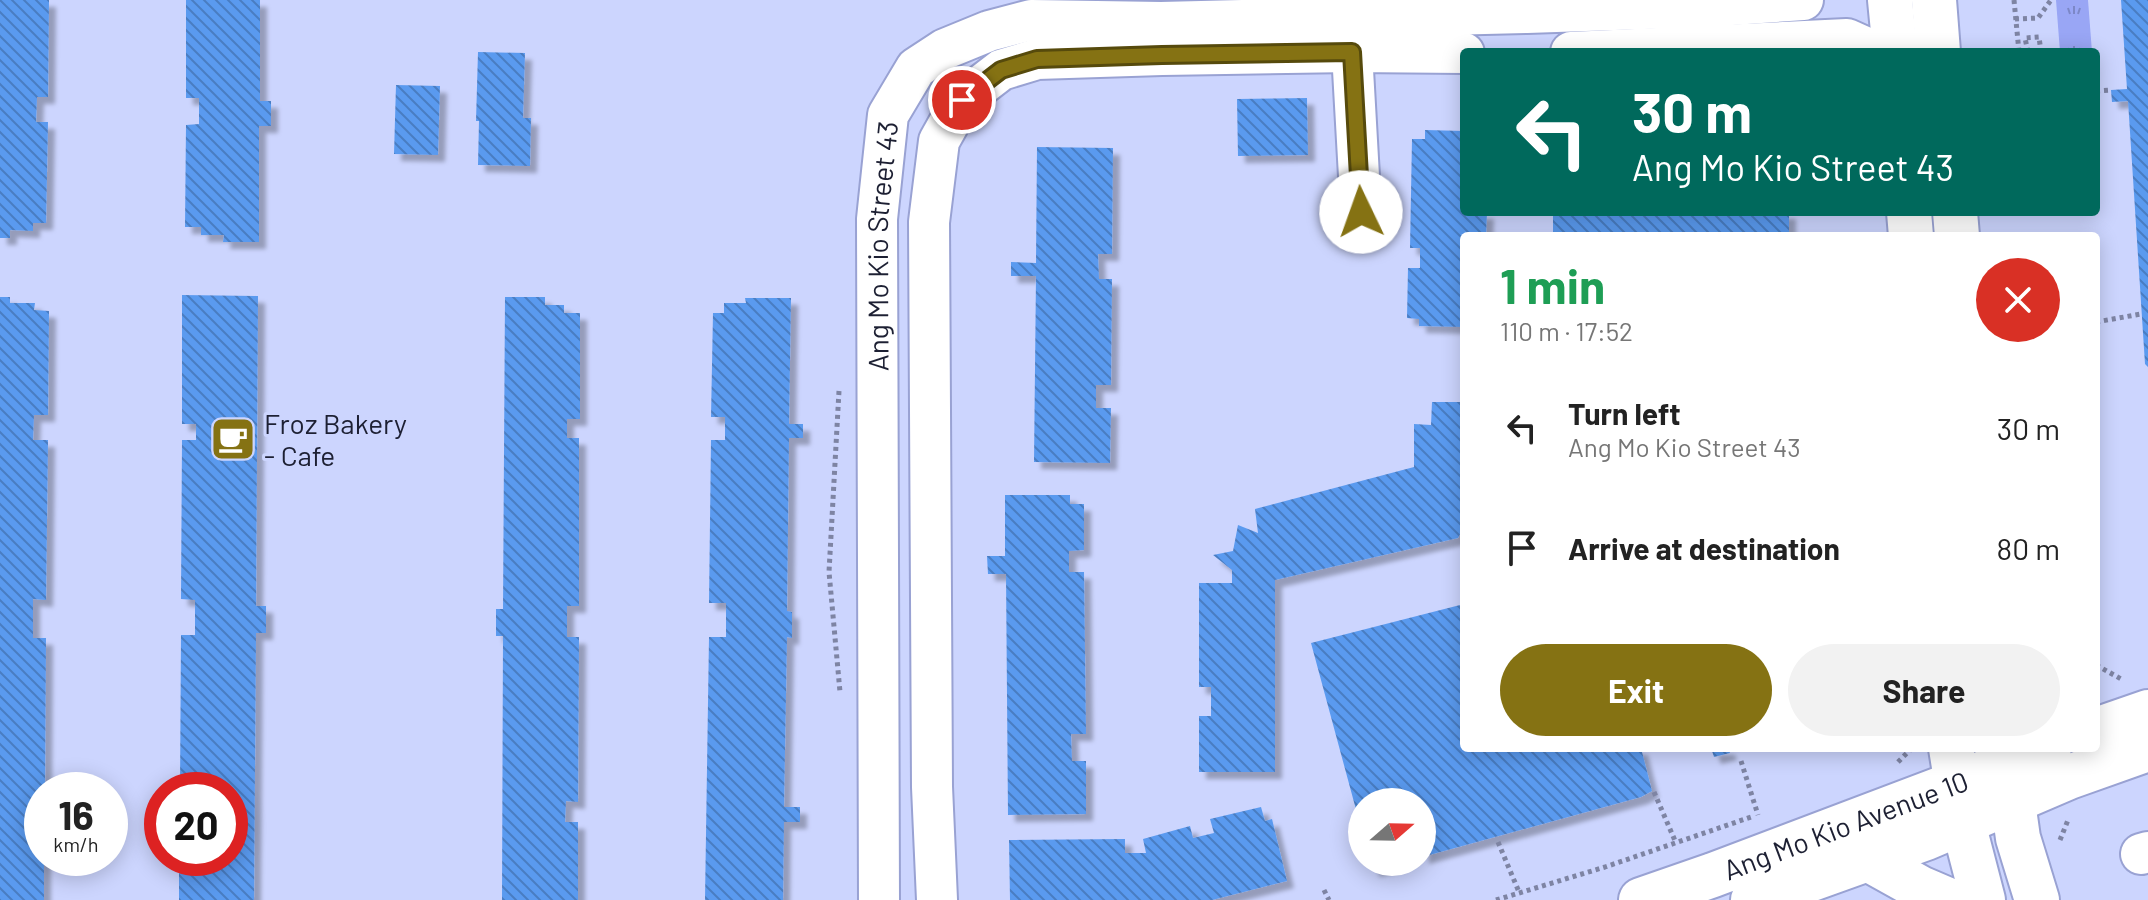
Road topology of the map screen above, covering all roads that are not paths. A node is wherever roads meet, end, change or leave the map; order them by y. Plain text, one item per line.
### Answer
1 (1803, 0) edge
2 (1890, 0) edge
3 (1934, 0) edge
4 (1352, 34) junction
5 (1161, 38) junction
6 (1656, 48) edge
7 (1867, 48) edge
8 (1895, 48) edge
9 (1938, 48) edge
10 (1460, 52) edge
11 (1361, 212) dead end
12 (2148, 749) edge
13 (2042, 752) edge
14 (2009, 771) edge
15 (1956, 785) edge
16 (1868, 859) junction
17 (879, 900) edge
18 (937, 900) edge
19 (1641, 900) edge
20 (1753, 900) edge
21 (1948, 900) edge
22 (1983, 900) edge
23 (2037, 900) edge

1 - 4 street, Ang Mo Kio Street 43
2 - 8 main road
3 - 9 main road
4 - 5 street, Ang Mo Kio Street 43
4 - 10 street, Ang Mo Kio Street 43
4 - 11 street
5 - 17 street, Ang Mo Kio Street 43
5 - 18 street, Ang Mo Kio Street 43
6 - 7 street
12 - 14 main road, Ang Mo Kio Avenue 10
13 - 14 main road, Ang Mo Kio Avenue 10
14 - 15 main road, Ang Mo Kio Avenue 10
14 - 23 main road
15 - 16 main road, Ang Mo Kio Avenue 10
15 - 19 main road, Ang Mo Kio Avenue 10
15 - 22 main road
16 - 20 main road, Ang Mo Kio Avenue 10
16 - 21 main road

